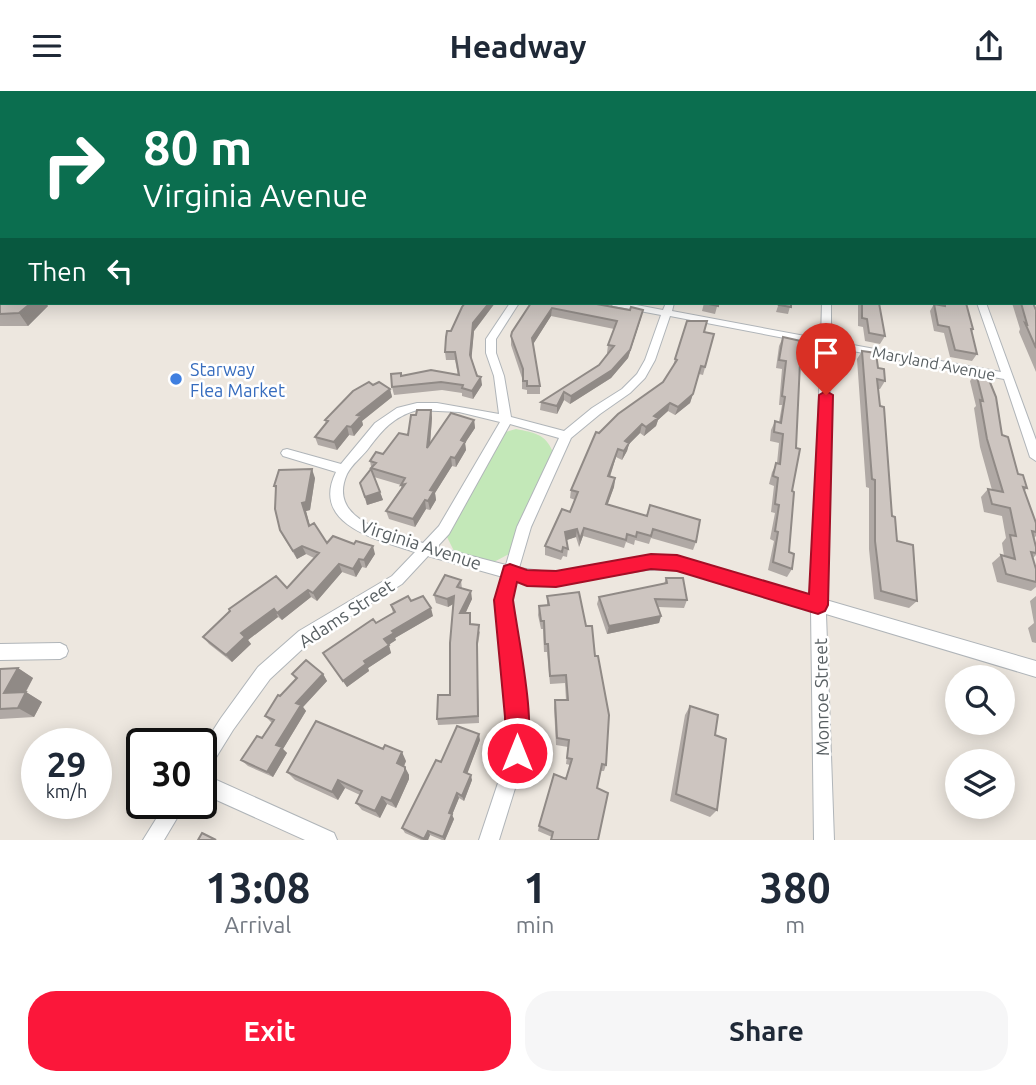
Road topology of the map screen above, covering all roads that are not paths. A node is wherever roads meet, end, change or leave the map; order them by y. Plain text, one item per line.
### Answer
1 (513, 305) edge
2 (635, 305) edge
3 (827, 305) edge
4 (983, 305) edge
5 (668, 308) edge
6 (828, 343) junction
7 (1008, 377) junction
8 (506, 421) junction
9 (566, 436) junction
10 (287, 453) dead end
11 (1036, 457) edge
12 (343, 469) junction
13 (428, 549) junction
14 (510, 572) junction
15 (818, 605) junction
16 (60, 651) dead end
17 (0, 652) edge
18 (1036, 669) edge
19 (217, 740) edge
20 (217, 790) edge
21 (167, 819) edge
22 (153, 840) edge
23 (327, 840) edge
24 (489, 840) edge
25 (824, 840) edge

1 - 8 street
2 - 5 street, Maryland Avenue
3 - 6 street, Monroe Street
4 - 7 street
5 - 6 street, Maryland Avenue
5 - 9 street
6 - 7 street, Maryland Avenue
6 - 15 street, Monroe Street
7 - 11 street
8 - 9 street
8 - 12 street
8 - 13 street, Adams Street
9 - 14 street
10 - 12 street
12 - 13 street, Virginia Avenue
13 - 14 street, Virginia Avenue
13 - 19 street, Adams Street
14 - 15 street, Virginia Avenue
14 - 24 street
15 - 18 street, Virginia Avenue
15 - 25 street, Monroe Street
16 - 17 street
20 - 23 street
21 - 22 street

